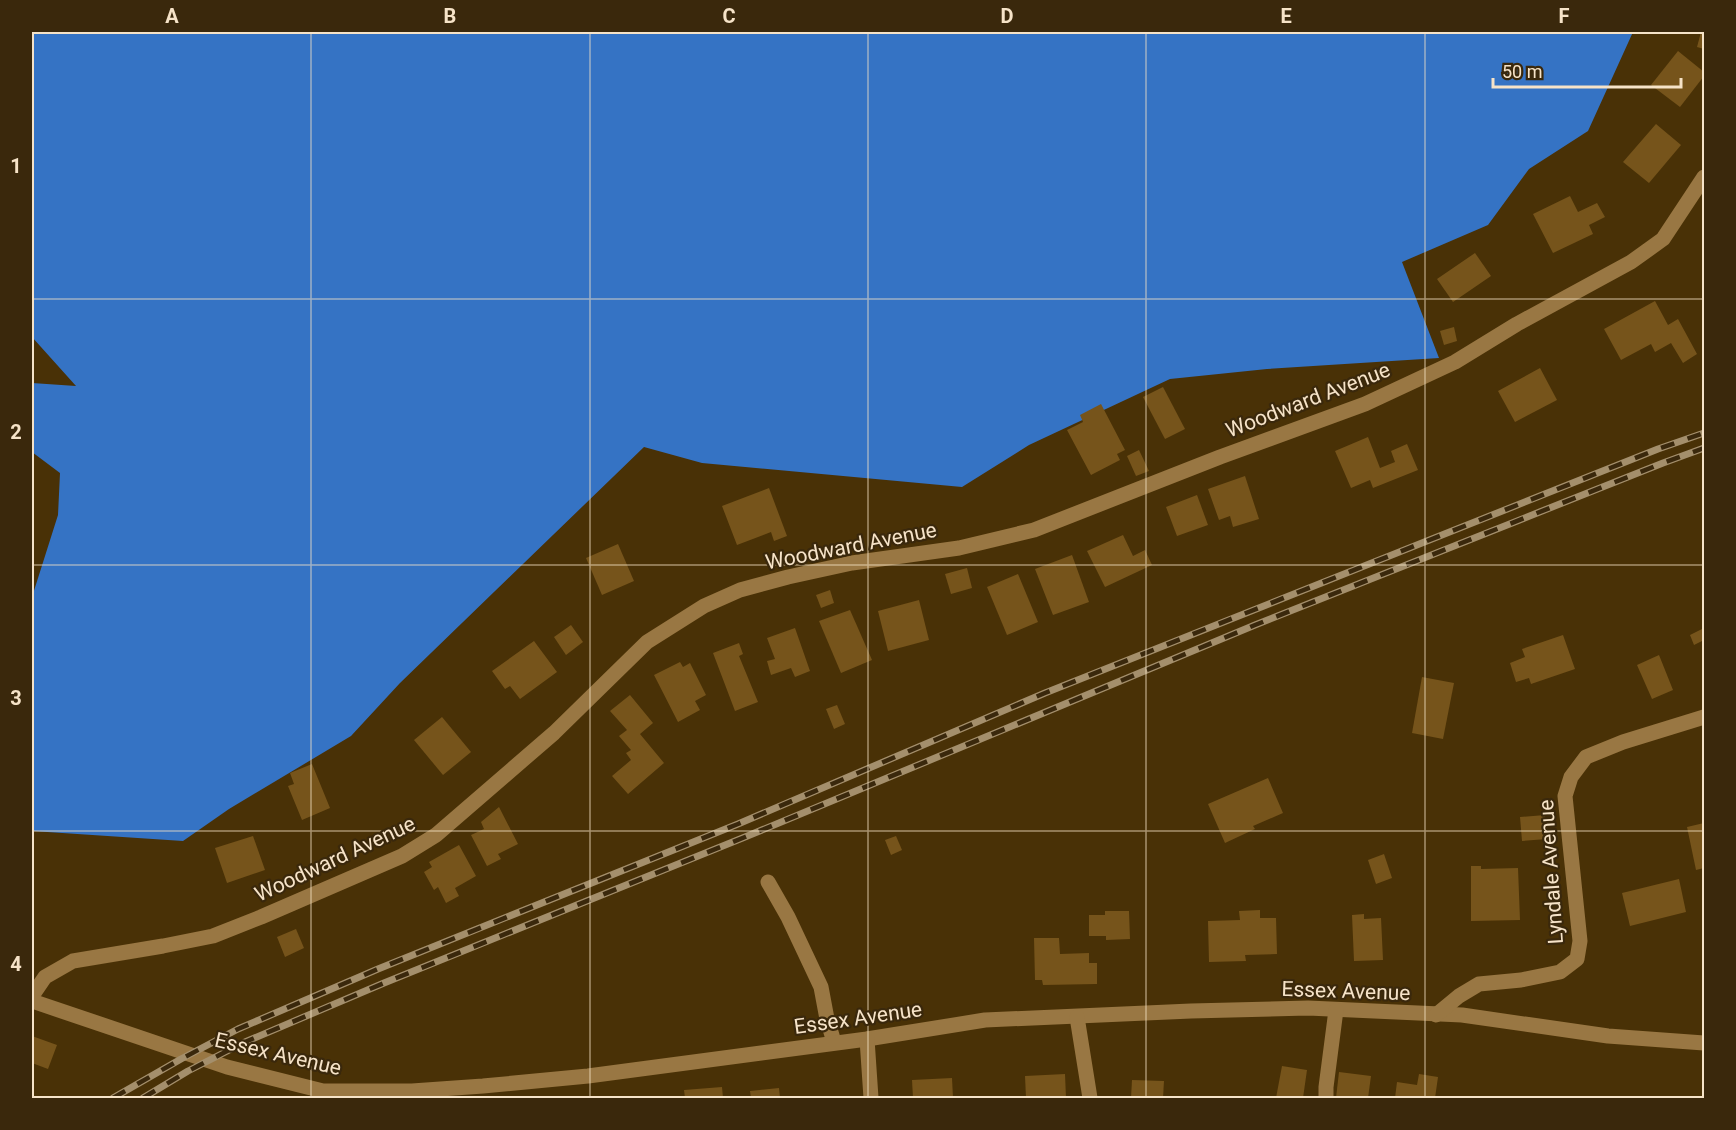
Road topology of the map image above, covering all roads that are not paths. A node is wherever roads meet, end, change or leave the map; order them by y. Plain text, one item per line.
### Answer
1 (1704, 177) edge
2 (1704, 717) edge
3 (768, 882) dead end
4 (32, 998) edge
5 (1336, 1010) junction
6 (1436, 1015) junction
7 (1077, 1017) junction
8 (867, 1039) junction
9 (834, 1042) junction
10 (1704, 1043) edge
11 (338, 1095) edge
12 (871, 1098) edge
13 (1090, 1098) edge
14 (1326, 1098) edge

1 - 4 street, Woodward Avenue
2 - 6 street, Lyndale Avenue
3 - 9 street
4 - 11 street, Essex Avenue
5 - 6 street, Essex Avenue
5 - 7 street, Essex Avenue
5 - 14 street
6 - 10 street, Essex Avenue
7 - 8 street, Essex Avenue
7 - 13 street
8 - 9 street, Essex Avenue
8 - 12 street
9 - 11 street, Essex Avenue

